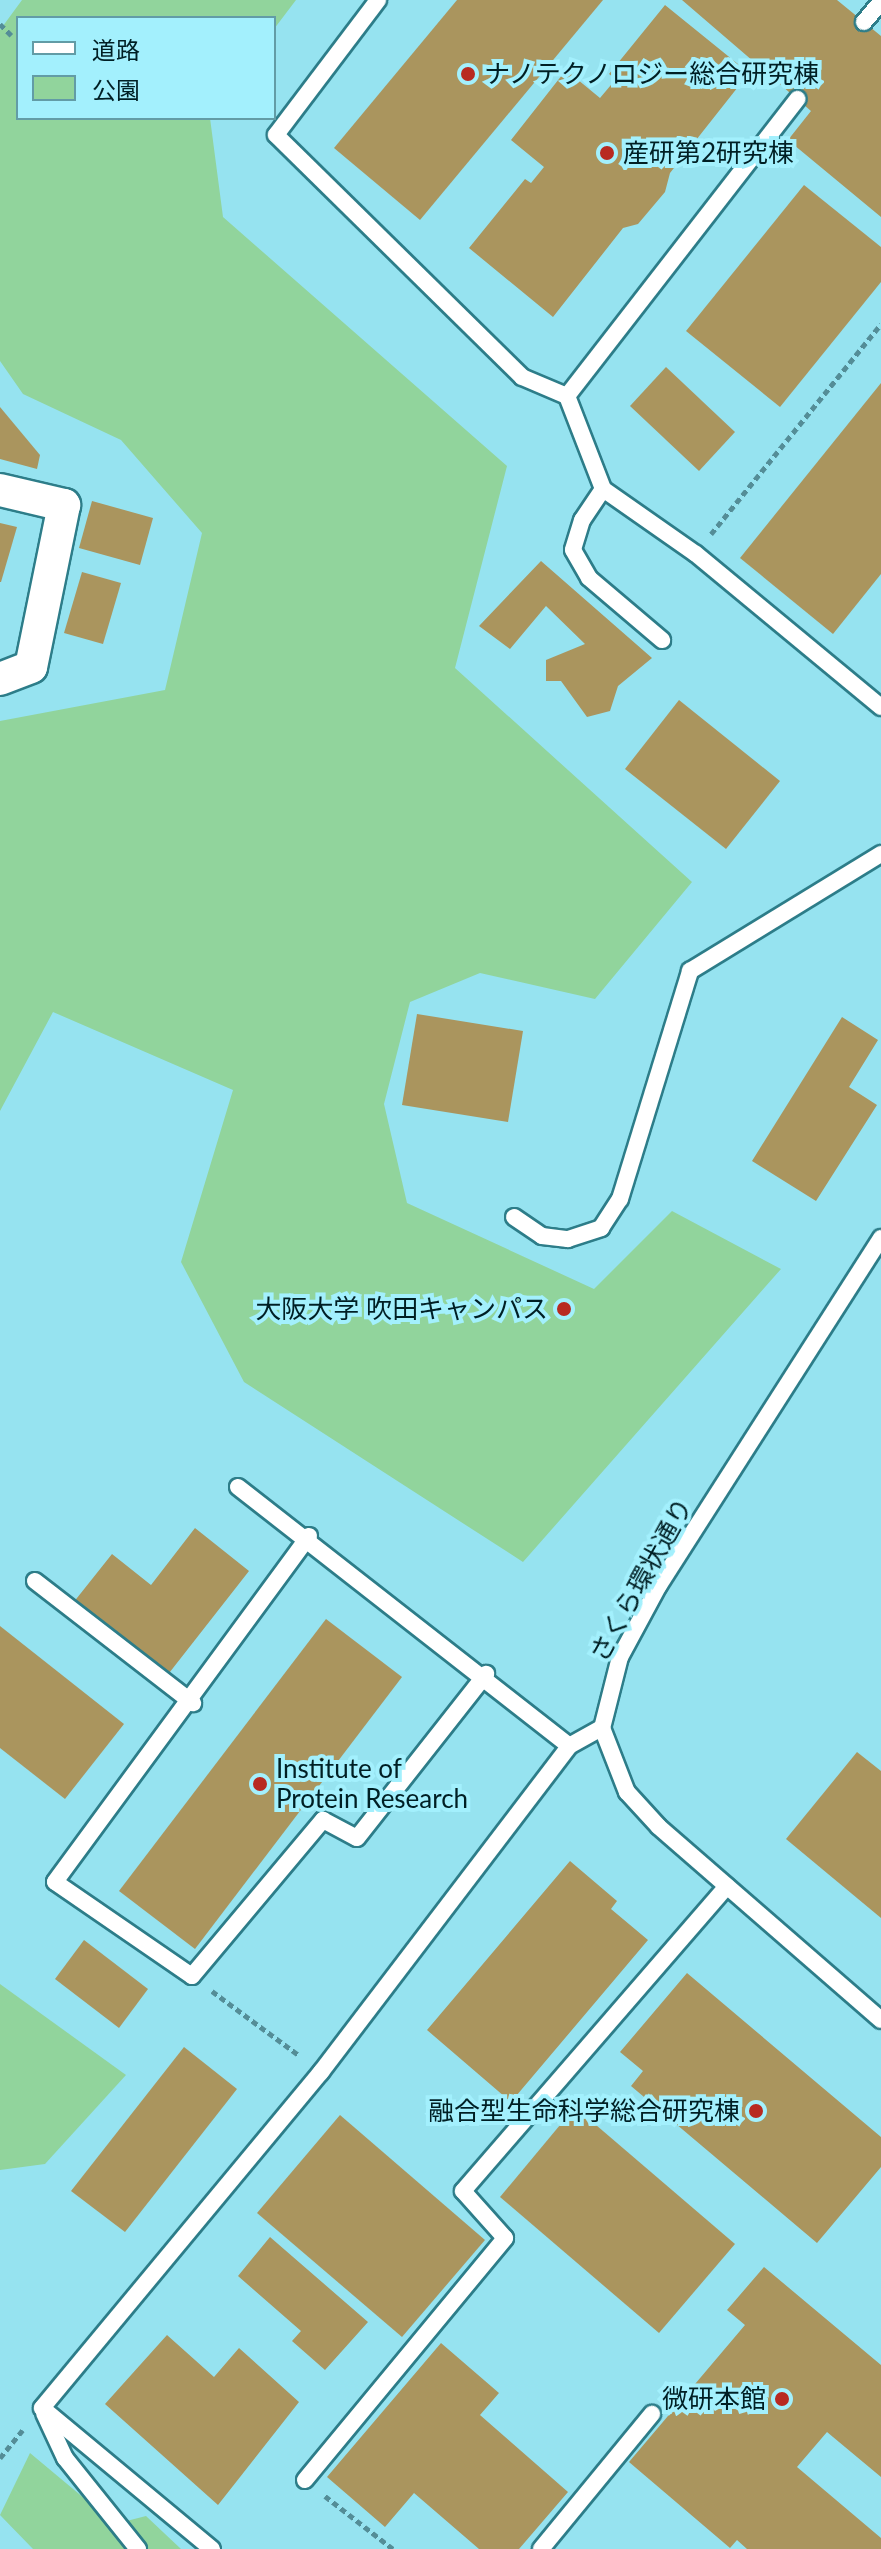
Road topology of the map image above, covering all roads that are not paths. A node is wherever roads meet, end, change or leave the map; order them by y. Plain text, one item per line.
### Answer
1 (378, 0) edge
2 (881, 2) edge
3 (864, 22) dead end
4 (797, 99) dead end
5 (567, 396) junction
6 (603, 489) junction
7 (0, 490) edge
8 (662, 640) dead end
9 (0, 679) edge
10 (881, 707) edge
11 (881, 854) edge
12 (514, 1217) dead end
13 (878, 1248) edge
14 (238, 1487) dead end
15 (309, 1536) junction
16 (35, 1581) dead end
17 (486, 1674) junction
18 (193, 1703) junction
19 (602, 1728) junction
20 (569, 1746) junction
21 (727, 1886) junction
22 (881, 2020) edge
23 (42, 2408) junction
24 (652, 2414) dead end
25 (305, 2480) road end
26 (138, 2549) edge
27 (212, 2549) edge
28 (541, 2549) edge

1 - 5 lane
2 - 3 lane
4 - 5 lane
5 - 6 lane
6 - 8 lane
6 - 10 lane
7 - 9 street
11 - 12 lane
13 - 19 lane, さくら環状通り
14 - 15 lane
15 - 17 lane
15 - 18 lane
16 - 18 lane
17 - 18 lane
17 - 20 lane
19 - 20 lane
19 - 21 lane
20 - 23 lane
21 - 22 lane
21 - 25 lane
23 - 26 lane
23 - 27 lane
24 - 28 lane

